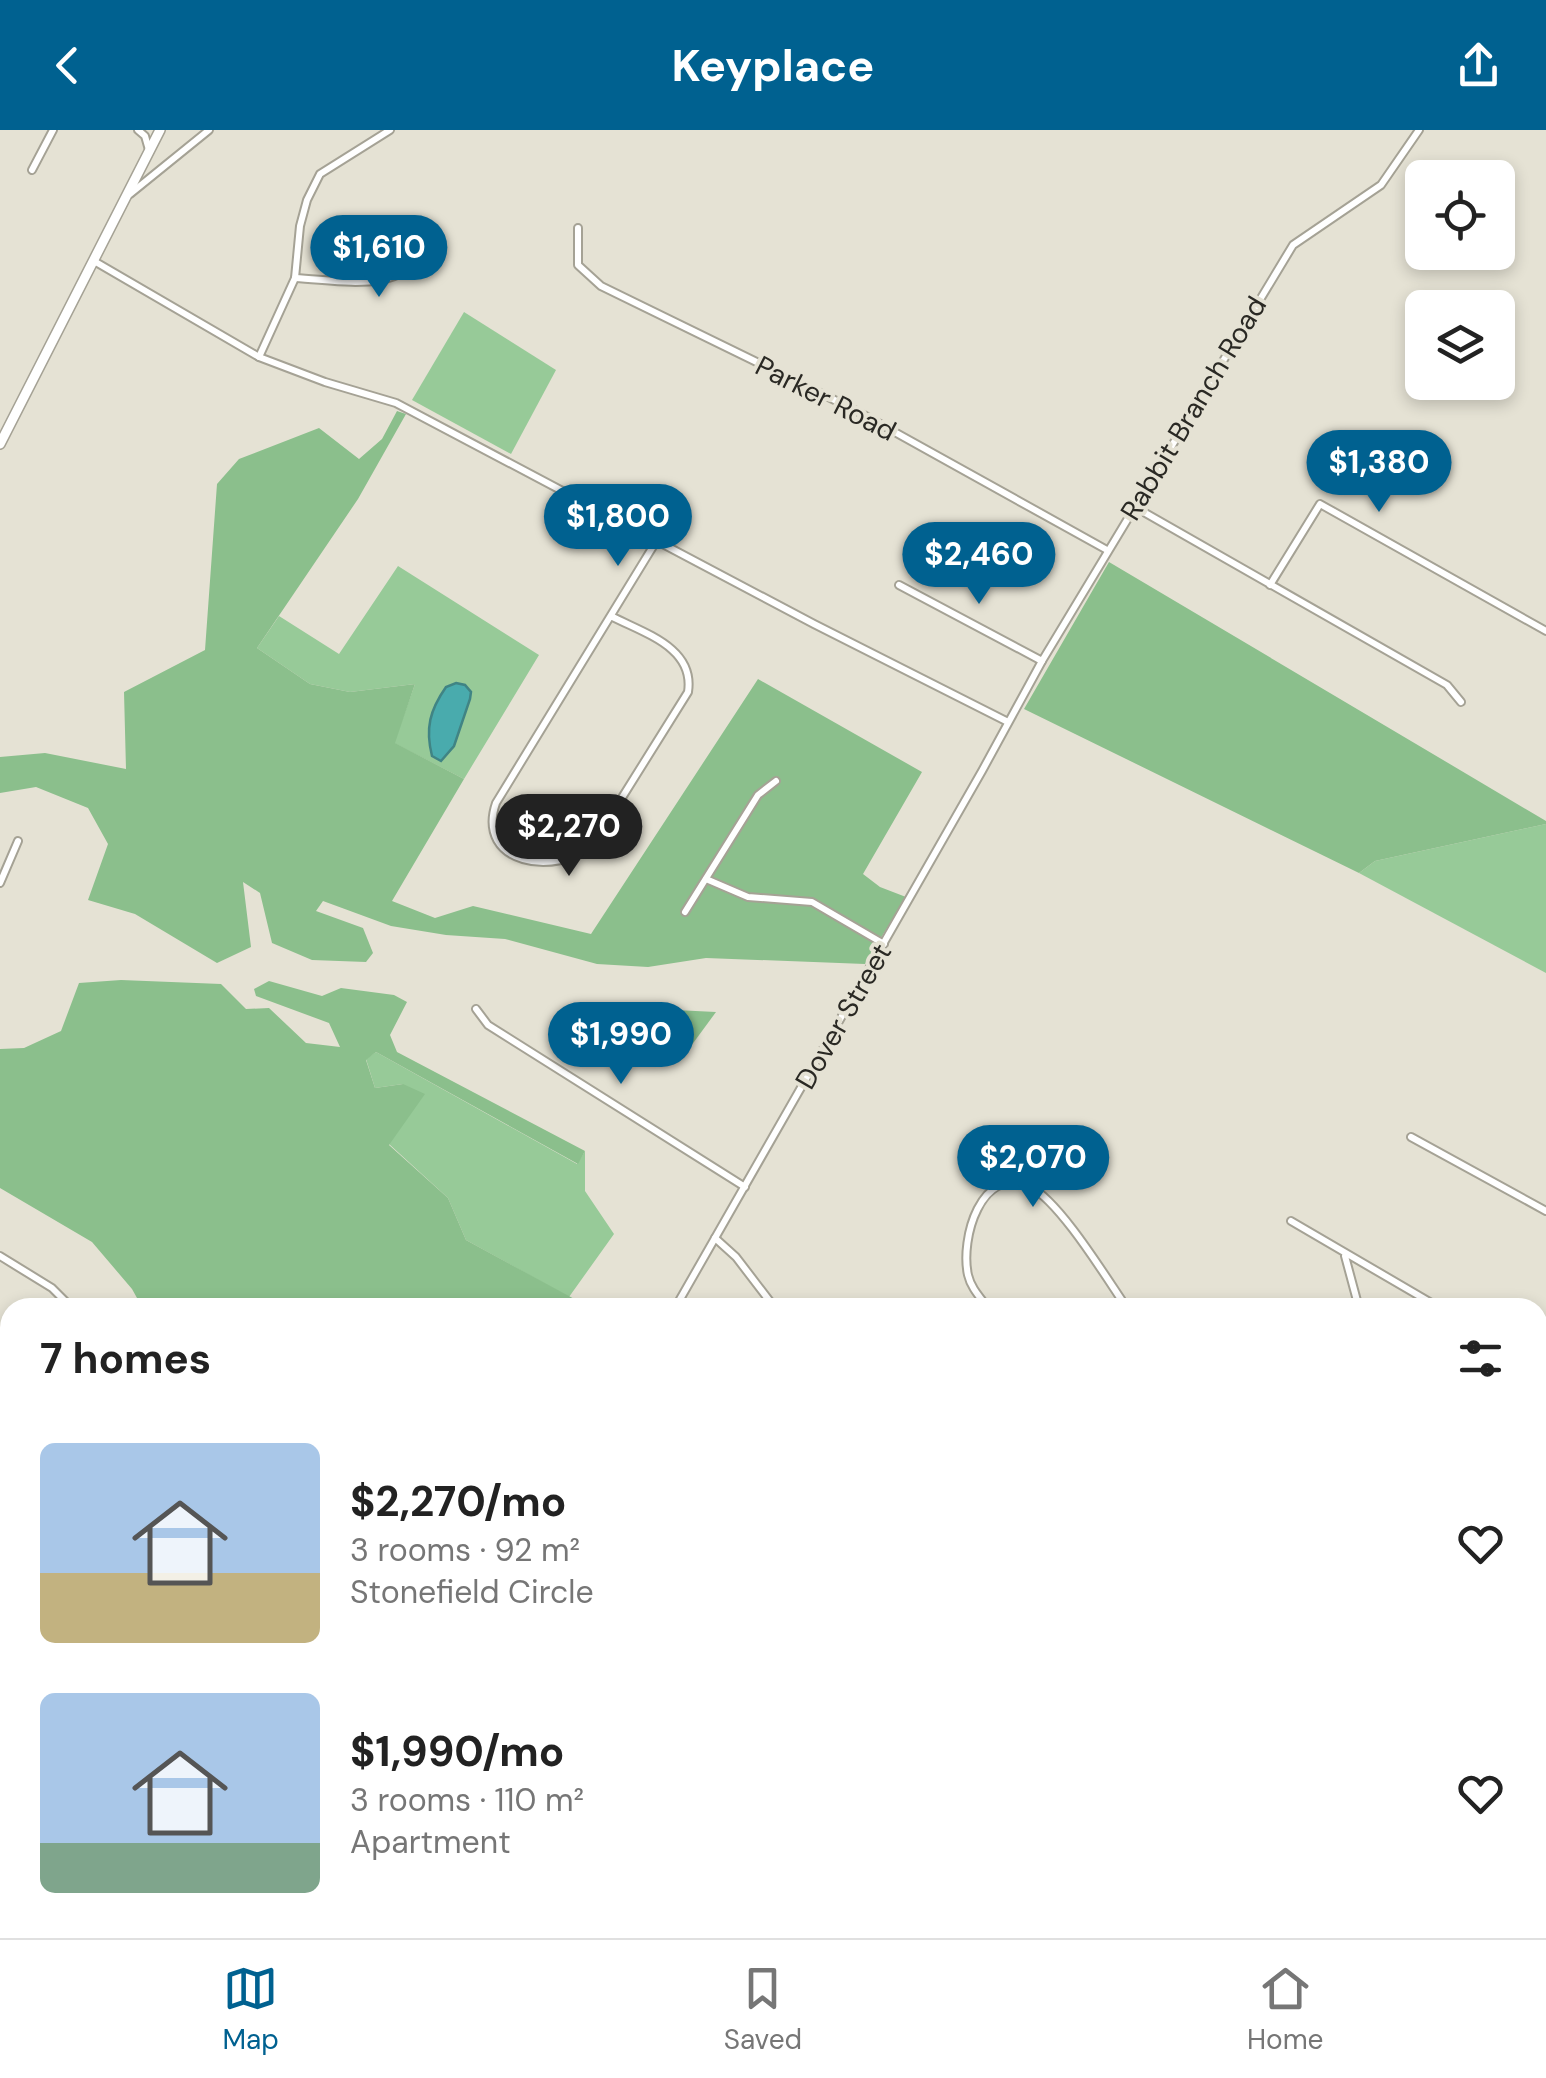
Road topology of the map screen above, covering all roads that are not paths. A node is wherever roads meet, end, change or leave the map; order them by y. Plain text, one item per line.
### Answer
1 (53, 130) edge
2 (138, 130) edge
3 (160, 130) edge
4 (208, 130) edge
5 (390, 130) edge
6 (1419, 130) edge
7 (149, 152) junction
8 (32, 170) dead end
9 (129, 194) junction
10 (578, 228) dead end
11 (434, 246) dead end
12 (94, 261) junction
13 (296, 278) junction
14 (258, 357) junction
15 (0, 444) edge
16 (1133, 506) junction
17 (657, 540) junction
18 (1107, 550) junction
19 (1270, 584) junction
20 (899, 586) dead end
21 (610, 616) junction
22 (1546, 631) edge
23 (1042, 661) junction
24 (1460, 702) dead end
25 (1008, 722) junction
26 (776, 782) dead end
27 (18, 840) dead end
28 (706, 879) junction
29 (0, 883) edge
30 (685, 912) dead end
31 (884, 944) junction
32 (476, 1010) dead end
33 (1411, 1137) dead end
34 (745, 1187) junction
35 (1546, 1211) edge
36 (1291, 1222) dead end
37 (715, 1238) junction
38 (1344, 1254) junction
39 (0, 1256) edge
40 (62, 1298) edge
41 (681, 1298) edge
42 (768, 1298) edge
43 (982, 1298) edge
44 (1121, 1298) edge
45 (1356, 1298) edge
46 (1422, 1298) edge

1 - 8 street
2 - 7 street
3 - 7 street
4 - 9 street
5 - 13 street
6 - 16 street, Rabbit Branch Road
7 - 9 street
9 - 12 street
10 - 18 street, Parker Road
11 - 13 street
12 - 14 street
12 - 15 street
13 - 14 street
14 - 17 street
16 - 18 street, Rabbit Branch Road
16 - 19 street
17 - 21 street
17 - 25 street
18 - 23 street, Rabbit Branch Road
19 - 22 street
19 - 24 street
20 - 23 street
21 - 21 street
23 - 25 street, Rabbit Branch Road
25 - 31 street, Dover Street
26 - 28 street
27 - 29 street
28 - 30 street
28 - 31 street
31 - 34 street, Dover Street
32 - 34 street
33 - 35 street
34 - 37 street, Dover Street
36 - 38 street
37 - 41 street, Dover Street
37 - 42 street
38 - 45 street
38 - 46 street
39 - 40 street
43 - 44 street

